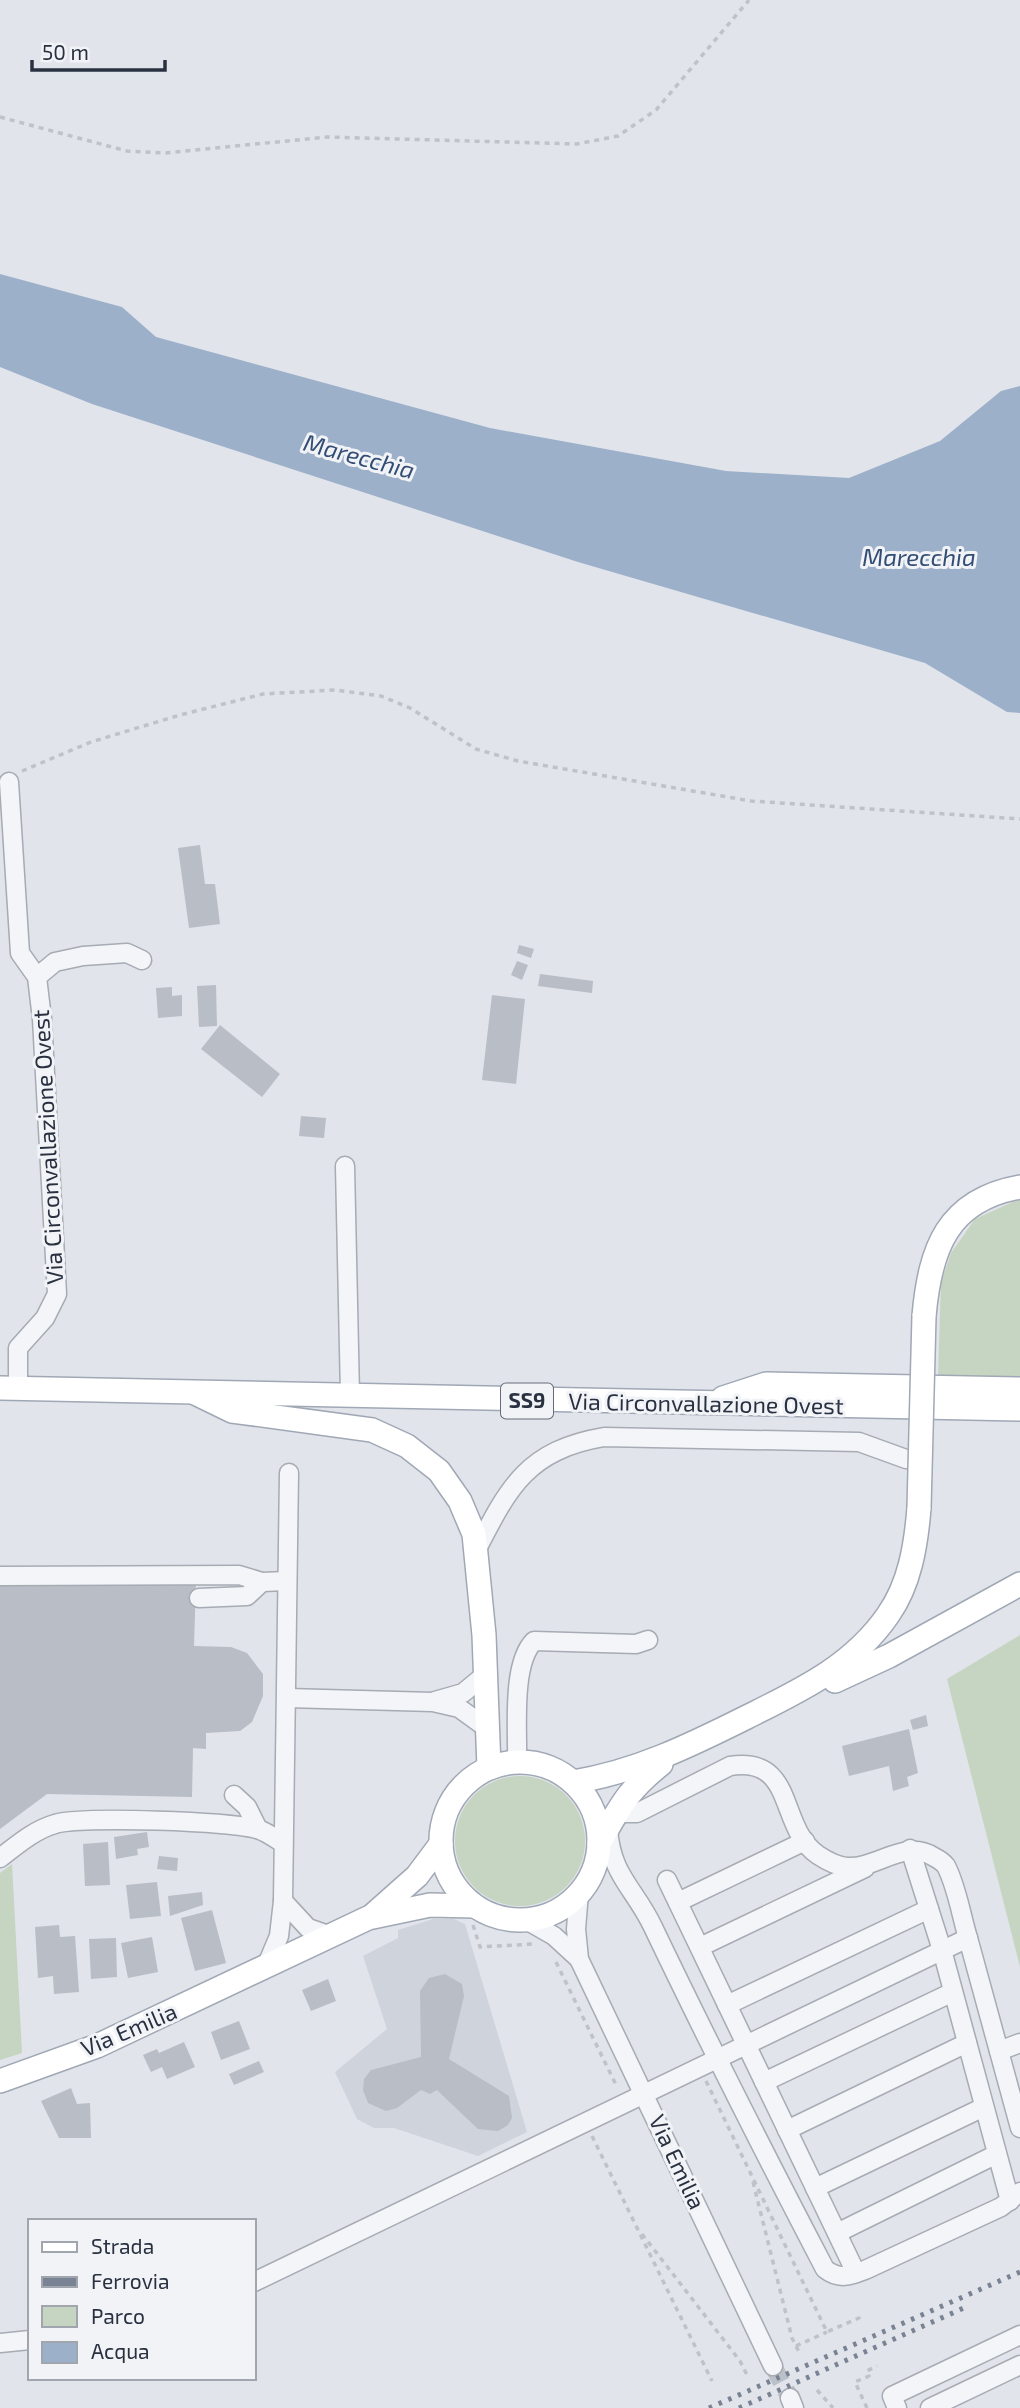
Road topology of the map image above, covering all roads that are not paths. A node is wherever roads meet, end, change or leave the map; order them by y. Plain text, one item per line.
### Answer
1 (9, 782) road end
2 (142, 960) dead end
3 (37, 977) junction
4 (345, 1166) dead end
5 (1020, 1187) edge
6 (9, 1389) edge
7 (1020, 1389) edge
8 (189, 1390) junction
9 (350, 1395) junction
10 (704, 1404) junction
11 (1020, 1409) edge
12 (906, 1460) dead end
13 (289, 1473) dead end
14 (475, 1551) junction
15 (0, 1576) edge
16 (288, 1581) junction
17 (262, 1582) junction
18 (1020, 1584) edge
19 (198, 1598) dead end
20 (649, 1640) dead end
21 (486, 1674) junction
22 (786, 1697) junction
23 (287, 1698) junction
24 (433, 1702) junction
25 (488, 1729) junction
26 (677, 1752) junction
27 (517, 1762) junction
28 (489, 1768) junction
29 (573, 1782) junction
30 (234, 1795) dead end
31 (56, 1823) junction
32 (607, 1828) junction
33 (258, 1829) junction
34 (18, 1830) dead end
35 (805, 1841) junction
36 (283, 1843) junction
37 (441, 1844) junction
38 (902, 1852) junction
39 (0, 1858) edge
40 (667, 1880) dead end
41 (579, 1893) junction
42 (283, 1900) junction
43 (678, 1902) junction
44 (474, 1906) junction
45 (929, 1909) junction
46 (369, 1918) junction
47 (526, 1920) junction
48 (331, 1936) junction
49 (968, 1938) junction
50 (700, 1947) junction
51 (942, 1950) junction
52 (579, 1959) junction
53 (265, 1969) junction
54 (953, 1992) junction
55 (727, 2005) junction
56 (967, 2043) junction
57 (1020, 2043) edge
58 (746, 2044) junction
59 (999, 2051) junction
60 (716, 2059) junction
61 (0, 2081) edge
62 (764, 2082) junction
63 (643, 2092) junction
64 (984, 2107) junction
65 (1020, 2128) edge
66 (787, 2130) junction
67 (997, 2154) junction
68 (815, 2188) junction
69 (1015, 2196) edge
70 (837, 2233) junction
71 (856, 2273) junction
72 (256, 2281) edge
73 (1020, 2335) edge
74 (28, 2340) edge
75 (0, 2343) edge
76 (1020, 2365) edge
77 (774, 2366) tunnel mouth
78 (897, 2408) edge
79 (930, 2408) edge

1 - 3 street, Via Circonvallazione Ovest
2 - 3 street, Via Circonvallazione Ovest
3 - 6 street, Via Circonvallazione Ovest
4 - 9 street
5 - 22 main road, bridge
6 - 8 main road, Via Circonvallazione Ovest / SS9
7 - 10 main road
8 - 9 main road, Via Circonvallazione Ovest / SS9
8 - 14 main road
9 - 10 main road, Via Circonvallazione Ovest / SS9
10 - 11 main road, Via Circonvallazione Ovest / SS9
12 - 14 street
13 - 16 street
14 - 21 main road
15 - 17 street
16 - 17 street
16 - 23 street
17 - 19 street
18 - 22 main road
20 - 27 street
21 - 24 street
21 - 25 main road
22 - 26 main road
23 - 24 street
23 - 36 street
24 - 25 street
25 - 28 main road
26 - 29 main road
26 - 32 main road
27 - 28 main road
27 - 29 main road
28 - 37 main road
29 - 32 main road
30 - 33 street
31 - 33 street
31 - 34 street
31 - 39 street
32 - 35 street
32 - 41 main road
32 - 60 street
33 - 36 street
35 - 38 street
35 - 43 street
36 - 42 street
37 - 44 main road
37 - 46 main road, Via Emilia
38 - 45 street
38 - 49 street
38 - 50 street
40 - 43 street
41 - 47 main road
41 - 52 street, Via Emilia
42 - 48 street
42 - 53 street
43 - 50 street
44 - 46 main road, Via Emilia
44 - 47 main road
45 - 51 street
45 - 55 street
46 - 48 main road, Via Emilia
47 - 52 street, Via Emilia
48 - 53 main road, Via Emilia
49 - 51 street
49 - 59 street
50 - 55 street
51 - 54 street
51 - 58 street
52 - 63 street, Via Emilia
53 - 61 main road, Via Emilia
54 - 56 street
54 - 62 street
55 - 58 street
56 - 64 street
56 - 66 street
57 - 59 street
58 - 60 street
58 - 62 street
59 - 65 street
60 - 63 street
60 - 71 street
62 - 66 street
63 - 72 street
63 - 77 street, Via Emilia
64 - 67 street
64 - 68 street
66 - 68 street
67 - 69 street
67 - 70 street
68 - 70 street
69 - 71 street
70 - 71 street
73 - 78 street
74 - 75 street
76 - 79 street

